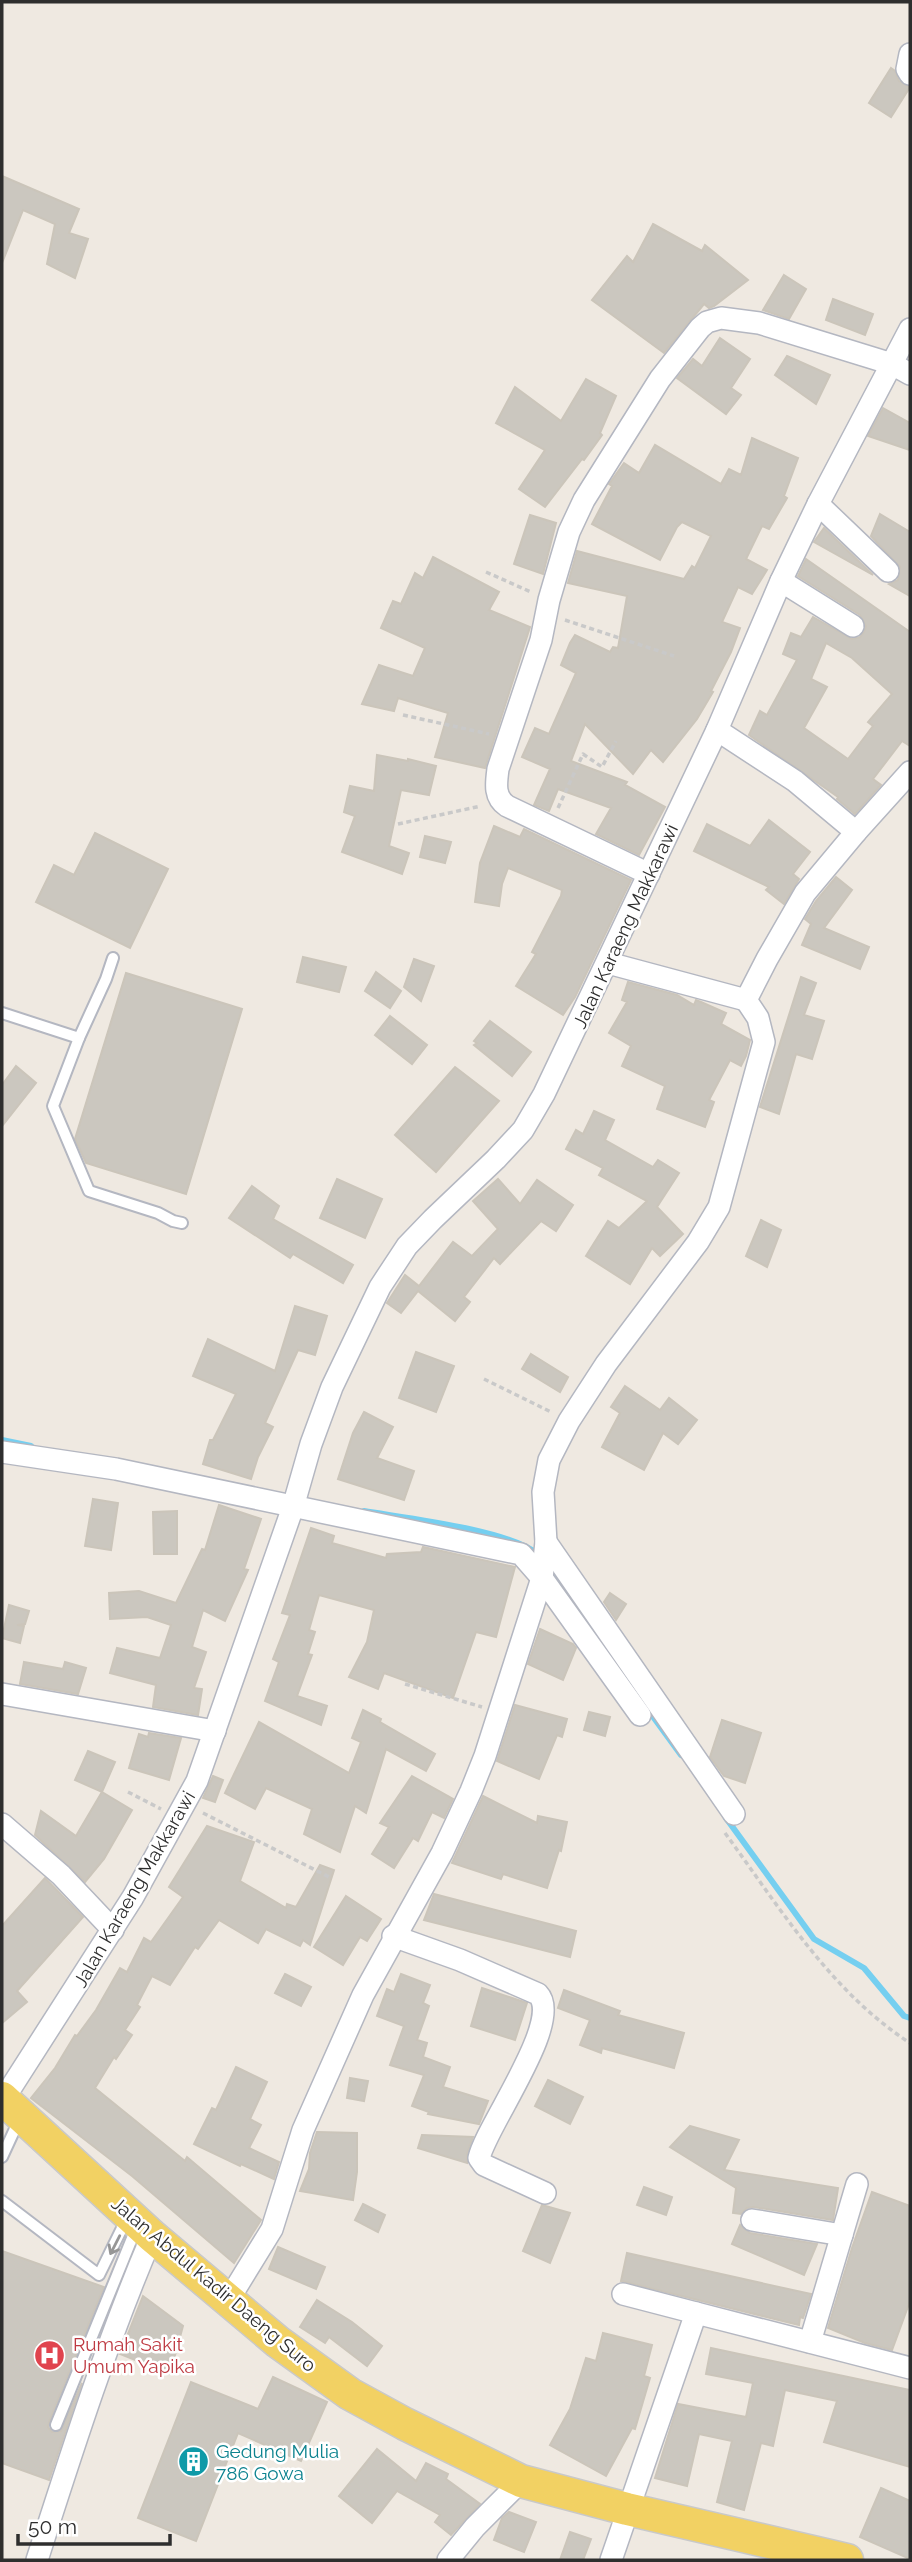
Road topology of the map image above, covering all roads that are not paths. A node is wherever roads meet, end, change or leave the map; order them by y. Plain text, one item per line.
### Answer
1 (910, 54) edge
2 (910, 74) edge
3 (910, 329) edge
4 (901, 369) edge
5 (818, 505) junction
6 (888, 571) dead end
7 (781, 581) junction
8 (853, 626) dead end
9 (717, 730) junction
10 (910, 772) edge
11 (856, 832) junction
12 (649, 874) junction
13 (113, 958) dead end
14 (608, 963) junction
15 (747, 1000) junction
16 (2, 1013) edge
17 (79, 1038) junction
18 (182, 1223) dead end
19 (2, 1452) edge
20 (295, 1500) junction
21 (544, 1561) junction
22 (2, 1694) edge
23 (640, 1715) dead end
24 (215, 1731) junction
25 (727, 1819) road end
26 (2, 1824) edge
27 (113, 1930) junction
28 (393, 1936) junction
29 (9, 2104) edge
30 (2, 2157) edge
31 (857, 2184) dead end
32 (545, 2193) dead end
33 (2, 2201) edge
34 (752, 2220) dead end
35 (140, 2225) junction
36 (842, 2235) junction
37 (623, 2294) dead end
38 (229, 2299) junction
39 (696, 2313) junction
40 (810, 2342) junction
41 (910, 2368) edge
42 (56, 2425) dead end
43 (521, 2481) junction
44 (628, 2509) junction
45 (37, 2560) edge
46 (448, 2560) edge
47 (611, 2560) edge
48 (847, 2560) edge

1 - 2 street
3 - 4 street, Jalan Karaeng Makkarawi
4 - 5 street, Jalan Karaeng Makkarawi
4 - 12 street
5 - 6 street
5 - 7 street, Jalan Karaeng Makkarawi
7 - 8 street
7 - 9 street, Jalan Karaeng Makkarawi
9 - 11 street
9 - 12 street, Jalan Karaeng Makkarawi
10 - 11 street
11 - 15 street
12 - 14 street, Jalan Karaeng Makkarawi
13 - 17 lane
14 - 15 street
14 - 20 street, Jalan Karaeng Makkarawi
15 - 21 street
16 - 17 lane
17 - 18 lane
19 - 20 street
20 - 21 street
20 - 24 street, Jalan Karaeng Makkarawi
21 - 23 street
21 - 25 street
21 - 28 street
22 - 24 street
24 - 27 street, Jalan Karaeng Makkarawi
26 - 27 street
27 - 29 street, Jalan Karaeng Makkarawi
28 - 32 street
28 - 38 street
29 - 30 lane
29 - 35 main road, Jalan Abdul Kadir Daeng Suro
31 - 36 street
35 -> 33 lane
34 - 36 street
35 - 38 main road, Jalan Abdul Kadir Daeng Suro
35 - 42 lane
35 - 45 street
36 - 40 street
37 - 39 street
38 - 43 main road, Jalan Abdul Kadir Daeng Suro
39 - 40 street
39 - 44 street
40 - 41 street
43 - 44 main road, Jalan Abdul Kadir Daeng Suro
43 - 46 street
44 - 47 street
44 - 48 main road, Jalan Abdul Kadir Daeng Suro

